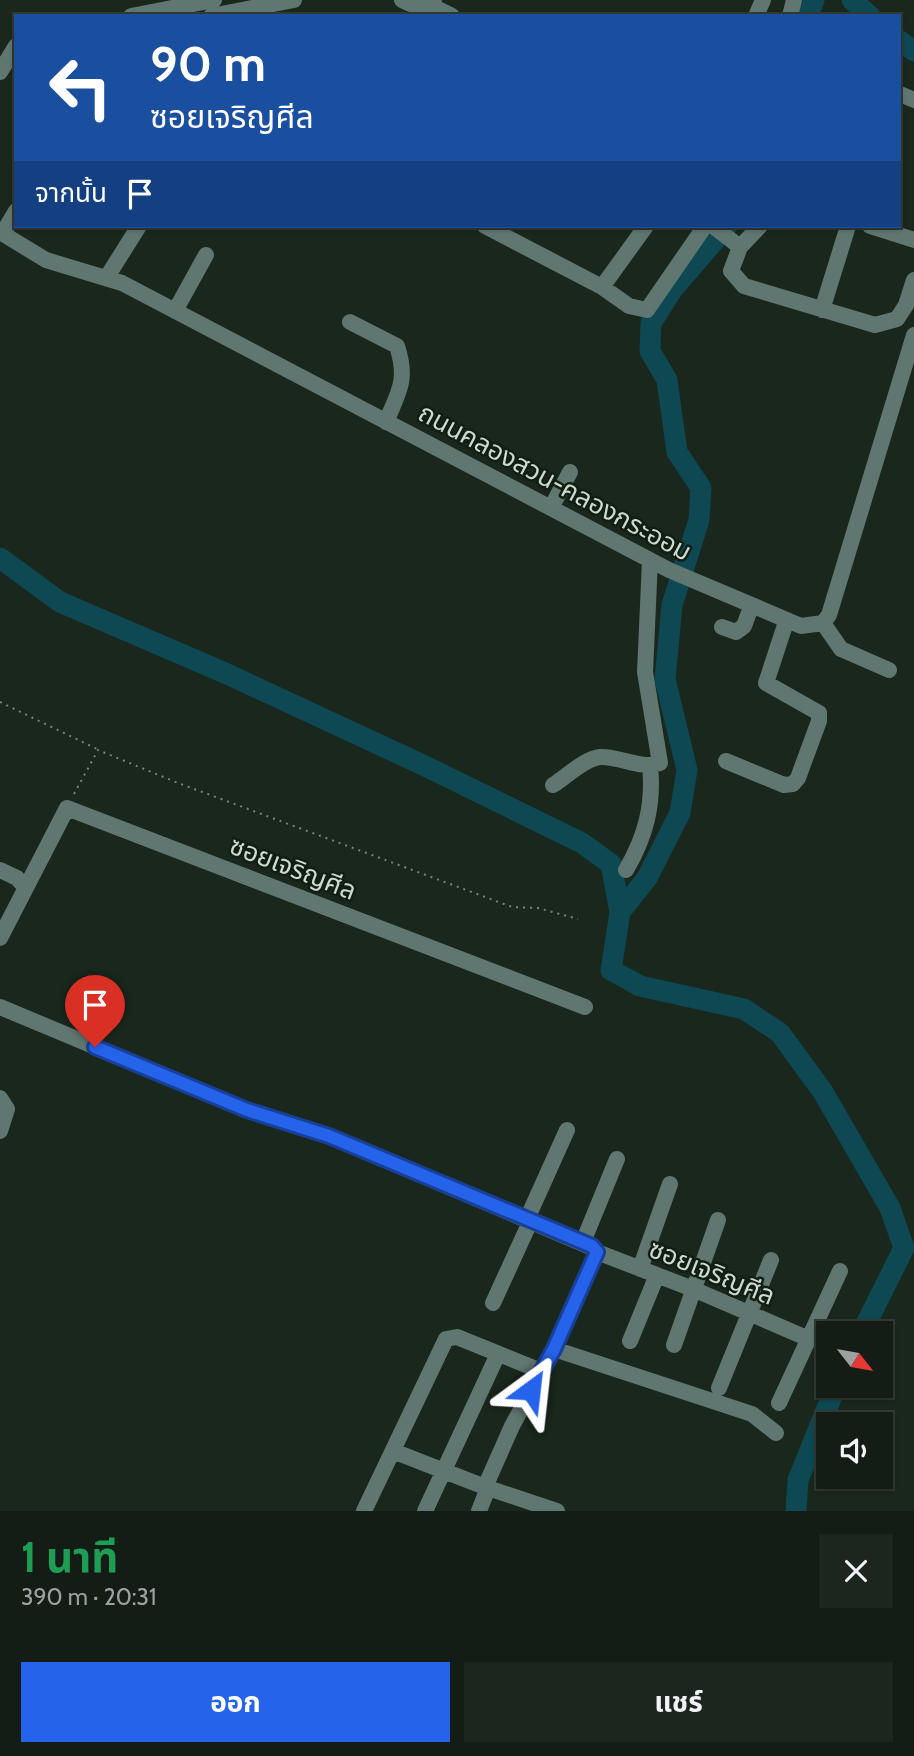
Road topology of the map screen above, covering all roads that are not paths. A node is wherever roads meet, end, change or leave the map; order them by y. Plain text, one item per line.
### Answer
1 (214, 0) edge
2 (294, 0) edge
3 (402, 0) edge
4 (432, 2) edge
5 (158, 13) edge
6 (221, 14) edge
7 (449, 14) edge
8 (14, 49) edge
9 (0, 72) edge
10 (14, 215) edge
11 (138, 228) edge
12 (489, 228) edge
13 (645, 228) edge
14 (704, 228) edge
15 (716, 228) edge
16 (758, 228) edge
17 (847, 228) edge
18 (876, 228) edge
19 (1, 233) edge
20 (914, 240) edge
21 (737, 245) junction
22 (206, 255) dead end
23 (107, 277) junction
24 (914, 280) edge
25 (602, 287) junction
26 (822, 310) junction
27 (175, 311) junction
28 (350, 322) dead end
29 (914, 335) edge
30 (386, 422) junction
31 (569, 472) dead end
32 (551, 509) junction
33 (650, 561) junction
34 (751, 607) junction
35 (786, 622) junction
36 (822, 623) junction
37 (722, 627) dead end
38 (889, 670) dead end
39 (726, 761) dead end
40 (650, 765) junction
41 (553, 785) dead end
42 (0, 870) edge
43 (626, 870) dead end
44 (25, 887) junction
45 (0, 938) edge
46 (0, 1007) edge
47 (585, 1007) dead end
48 (0, 1098) edge
49 (567, 1130) dead end
50 (0, 1131) edge
51 (617, 1159) dead end
52 (670, 1184) dead end
53 (529, 1219) junction
54 (718, 1220) dead end
55 (583, 1242) junction
56 (597, 1252) junction
57 (771, 1260) dead end
58 (640, 1269) junction
59 (840, 1271) dead end
60 (657, 1275) junction
61 (694, 1289) junction
62 (493, 1303) dead end
63 (751, 1314) junction
64 (809, 1339) junction
65 (629, 1341) dead end
66 (674, 1345) dead end
67 (554, 1349) junction
68 (498, 1354) junction
69 (541, 1371) junction
70 (719, 1388) dead end
71 (779, 1403) dead end
72 (776, 1433) dead end
73 (393, 1451) junction
74 (443, 1472) junction
75 (486, 1488) junction
76 (364, 1511) edge
77 (425, 1511) edge
78 (479, 1511) edge
79 (557, 1511) edge

1 - 5 street
2 - 6 street
3 - 4 street
4 - 7 street
8 - 9 street
10 - 19 street
11 - 23 street
12 - 25 street
13 - 25 street
14 - 25 street
15 - 21 street
16 - 21 street
17 - 26 street
18 - 20 street
19 - 23 street, ถนนคลองสวน-คลองกระออม
21 - 26 street
22 - 27 street
23 - 27 street, ถนนคลองสวน-คลองกระออม
24 - 26 street
27 - 30 street, ถนนคลองสวน-คลองกระออม
28 - 30 street
29 - 36 street
30 - 32 street, ถนนคลองสวน-คลองกระออม
31 - 32 street
32 - 33 street, ถนนคลองสวน-คลองกระออม
33 - 34 street, ถนนคลองสวน-คลองกระออม
33 - 40 street
34 - 35 street, ถนนคลองสวน-คลองกระออม
34 - 37 street
35 - 36 street, ถนนคลองสวน-คลองกระออม
35 - 39 street
36 - 38 street
40 - 41 street
40 - 43 street
42 - 44 street
44 - 45 street
44 - 47 street, ซอยเจริญศีล
46 - 53 street, ซอยเจริญศีล
48 - 50 street
49 - 53 street
51 - 55 street
52 - 58 street
53 - 55 street, ซอยเจริญศีล
53 - 62 street
54 - 61 street
55 - 56 street, ซอยเจริญศีล
56 - 58 street, ซอยเจริญศีล
56 - 67 street
57 - 63 street
58 - 60 street, ซอยเจริญศีล
59 - 64 street
60 - 61 street, ซอยเจริญศีล
60 - 65 street
61 - 63 street, ซอยเจริญศีล
61 - 66 street
63 - 64 street, ซอยเจริญศีล
63 - 70 street
64 - 71 street
67 - 69 street
67 - 72 street
68 - 69 street
68 - 73 street
68 - 74 street
69 - 75 street
73 - 74 street
73 - 76 street
74 - 75 street
74 - 77 street
75 - 78 street
75 - 79 street

